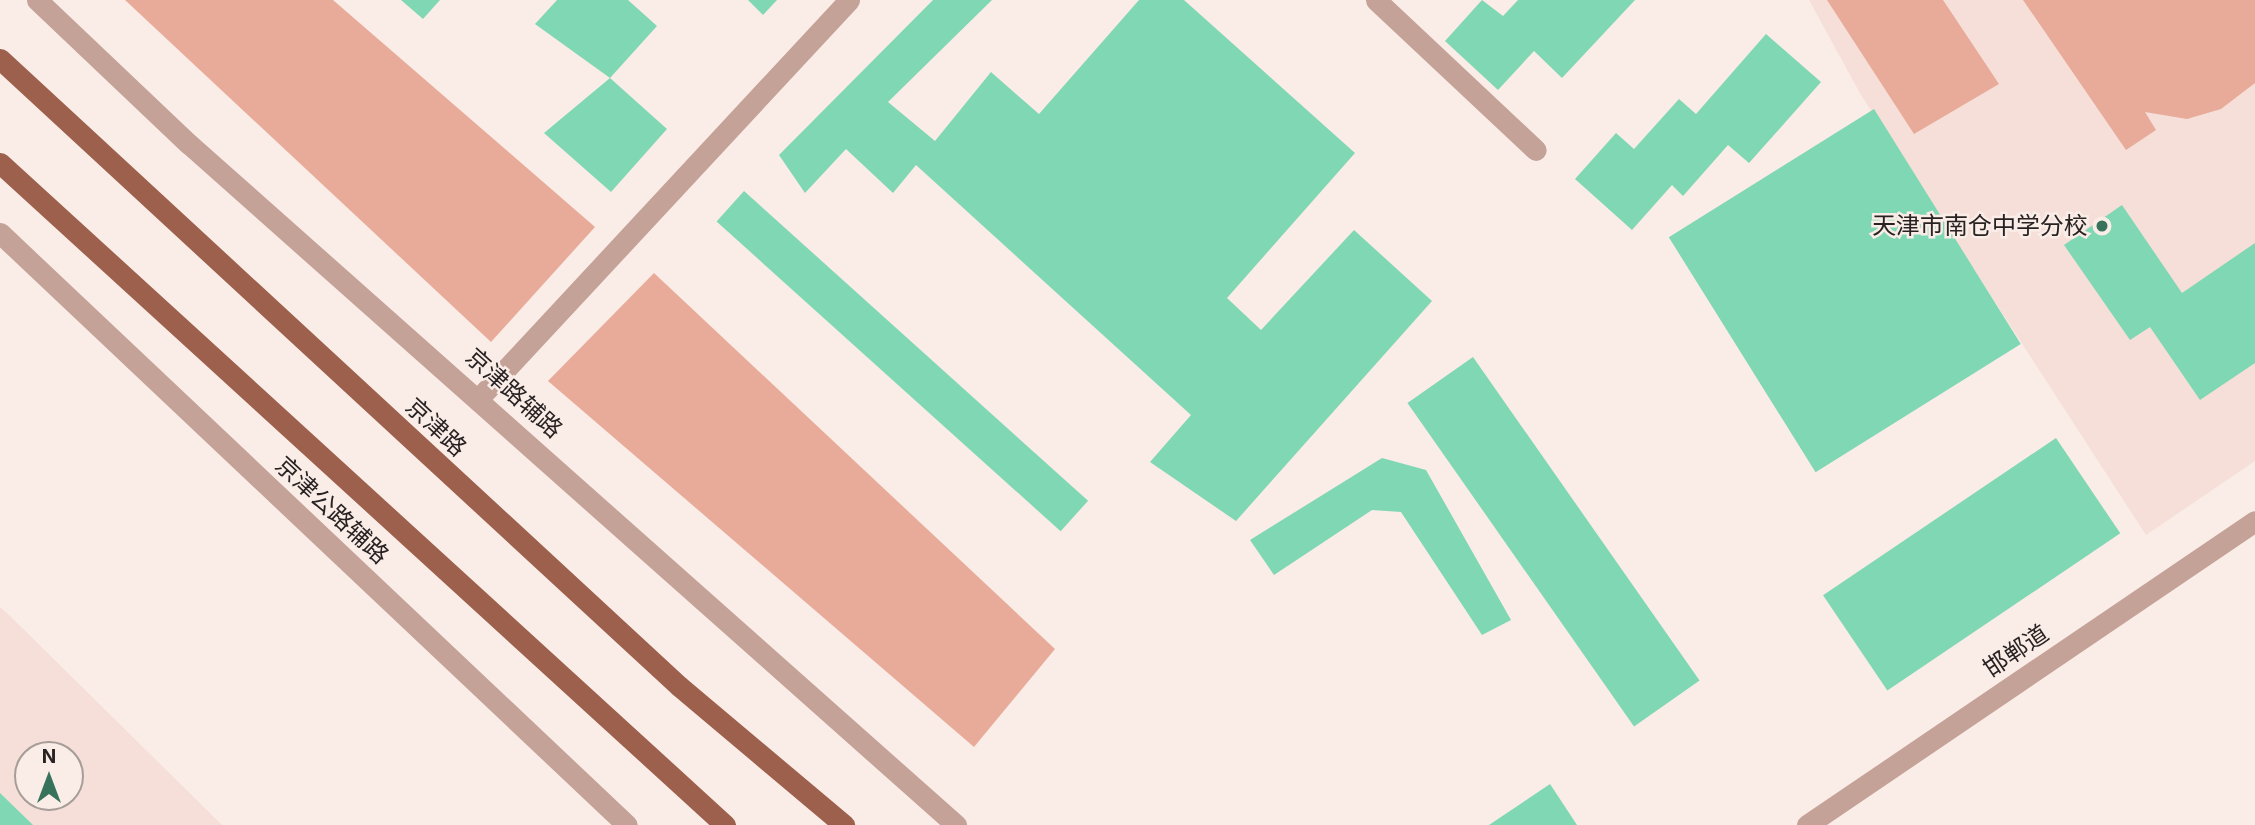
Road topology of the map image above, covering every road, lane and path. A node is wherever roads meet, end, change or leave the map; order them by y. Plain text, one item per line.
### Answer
1 (37, 0) edge
2 (849, 0) edge
3 (1376, 0) edge
4 (0, 60) edge
5 (1536, 150) dead end
6 (0, 163) edge
7 (0, 233) edge
8 (480, 397) junction
9 (2255, 521) edge
10 (627, 825) edge
11 (725, 825) edge
12 (844, 825) edge
13 (956, 825) edge
14 (1807, 825) edge

1 - 8 street, 京津路辅路
2 - 8 street
3 - 5 street
4 - 12 main road, 京津路
6 - 11 main road
7 - 10 street, 京津公路辅路
8 - 13 street, 京津路辅路
9 - 14 street, 邯郸道

